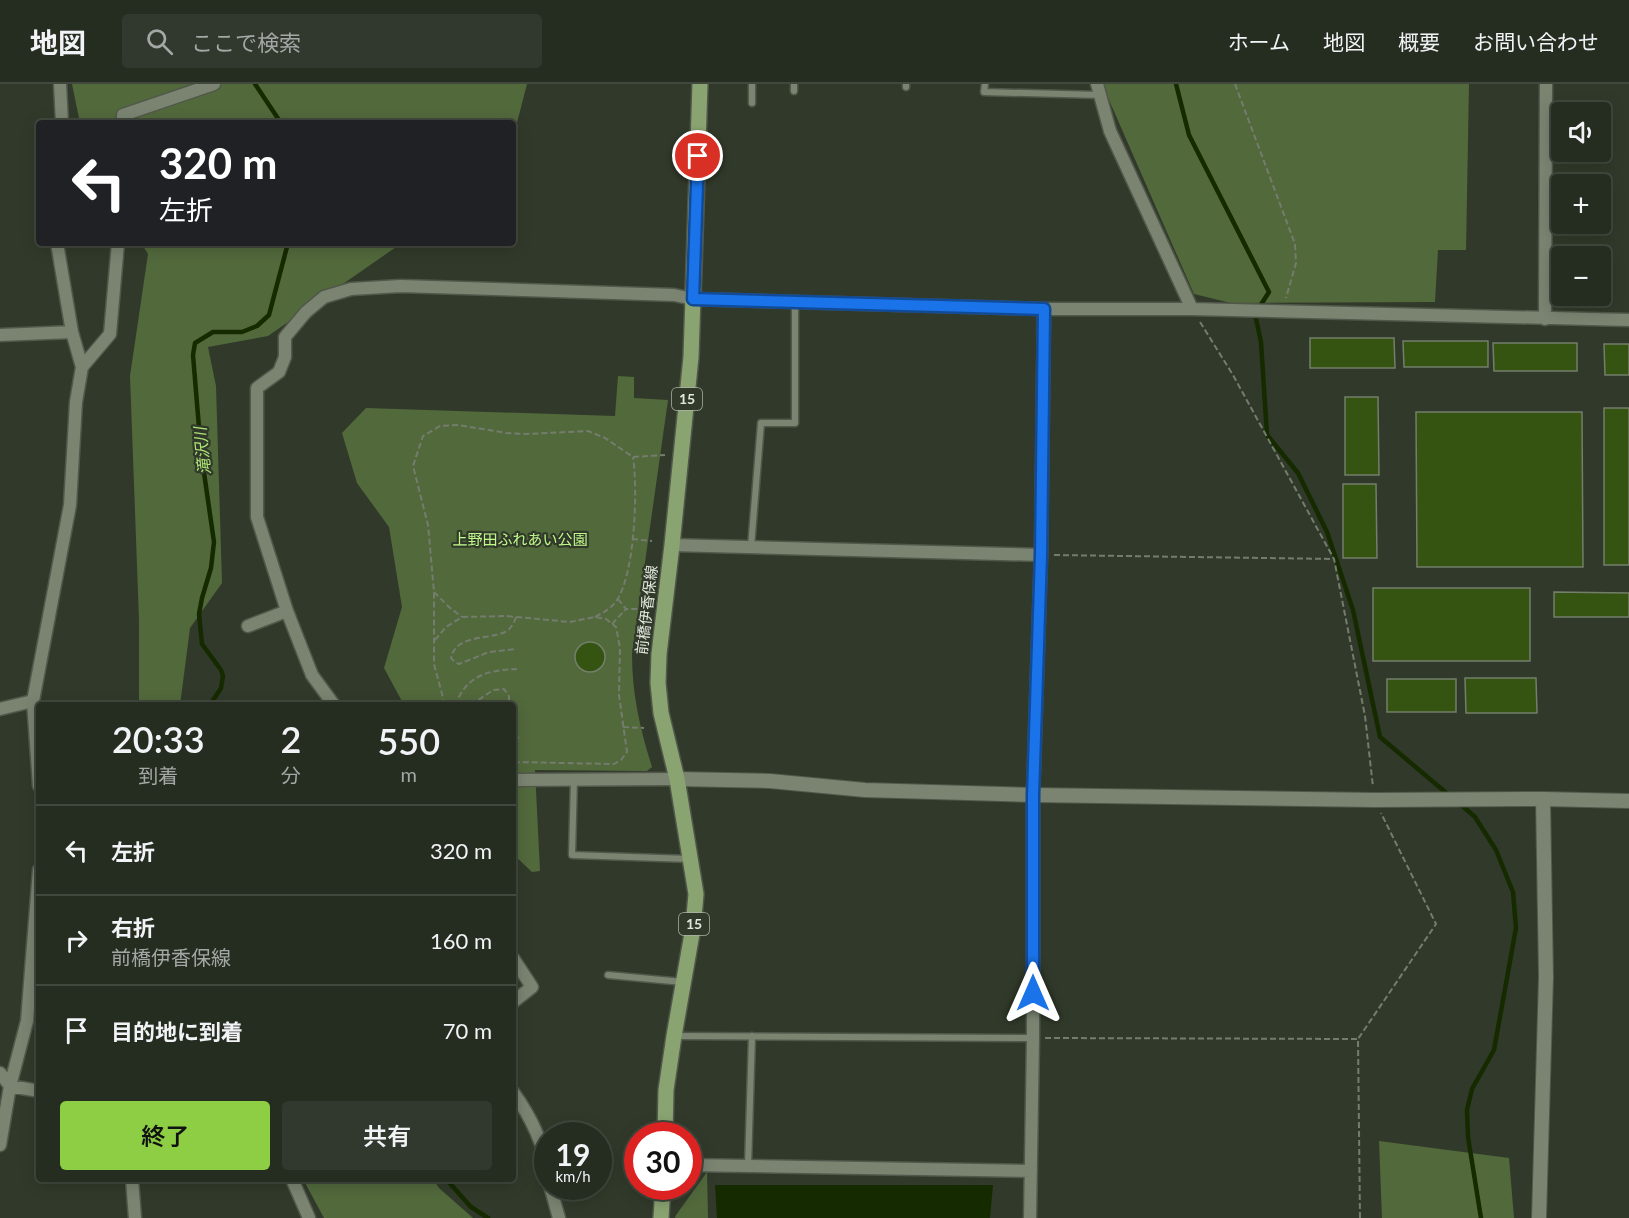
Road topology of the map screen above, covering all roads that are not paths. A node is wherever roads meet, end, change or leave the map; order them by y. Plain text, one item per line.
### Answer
1 (60, 84) edge
2 (214, 84) edge
3 (700, 84) edge
4 (752, 84) edge
5 (985, 84) edge
6 (1546, 84) edge
7 (1099, 90) edge
8 (752, 103) dead end
9 (62, 120) edge
10 (123, 120) edge
11 (58, 246) edge
12 (118, 246) edge
13 (693, 299) junction
14 (795, 301) junction
15 (1044, 309) junction
16 (1192, 309) junction
17 (1545, 319) junction
18 (1629, 320) edge
19 (72, 332) junction
20 (0, 335) edge
21 (82, 367) junction
22 (672, 545) junction
23 (751, 547) junction
24 (1041, 555) junction
25 (287, 612) junction
26 (248, 626) dead end
27 (36, 702) edge
28 (332, 702) edge
29 (36, 704) edge
30 (0, 709) edge
31 (574, 779) junction
32 (677, 779) junction
33 (516, 780) edge
34 (1033, 795) junction
35 (1543, 799) junction
36 (1629, 801) edge
37 (690, 859) junction
38 (36, 940) edge
39 (516, 963) edge
40 (608, 975) dead end
41 (684, 982) junction
42 (516, 1000) edge
43 (674, 1036) junction
44 (752, 1036) junction
45 (1034, 1038) junction
46 (0, 1073) edge
47 (10, 1086) junction
48 (36, 1090) edge
49 (516, 1098) edge
50 (665, 1122) edge
51 (534, 1125) edge
52 (0, 1141) edge
53 (0, 1145) edge
54 (702, 1165) edge
55 (748, 1166) junction
56 (1031, 1171) junction
57 (132, 1182) edge
58 (293, 1182) edge
59 (554, 1200) edge
60 (662, 1200) edge
61 (135, 1218) edge
62 (309, 1218) edge
63 (559, 1218) edge
64 (661, 1218) edge
65 (1030, 1218) edge
66 (1539, 1218) edge

1 - 9 street
2 - 10 street
3 - 13 main road, 前橋伊香保線 / 15
4 - 8 lane
5 - 7 lane
6 - 17 street
7 - 16 street
11 - 19 street
12 - 21 street
13 - 14 street
13 - 22 main road, 前橋伊香保線 / 15
13 - 25 street
14 - 15 street
14 - 23 lane
15 - 16 street
15 - 24 street
16 - 17 street
17 - 18 street
19 - 20 street
19 - 21 street
21 - 27 street
22 - 23 street
22 - 32 main road, 前橋伊香保線 / 15
23 - 24 street
24 - 34 street
25 - 26 street
25 - 28 street
29 - 30 street
31 - 32 street
31 - 33 street
31 - 37 lane
32 - 34 street
32 - 37 main road, 前橋伊香保線 / 15
34 - 35 street
34 - 45 street
35 - 36 street
35 - 66 street
37 - 41 main road, 前橋伊香保線 / 15
38 - 47 street
39 - 42 street
40 - 41 lane
41 - 43 main road, 前橋伊香保線 / 15
43 - 44 lane
43 - 50 main road, 前橋伊香保線 / 15
44 - 45 lane
44 - 55 lane
45 - 56 street
46 - 47 street
47 - 48 street
47 - 52 street
49 - 51 street
52 - 53 street
54 - 55 street
55 - 56 street
56 - 65 street
57 - 61 street
58 - 62 street
59 - 63 street
60 - 64 main road

